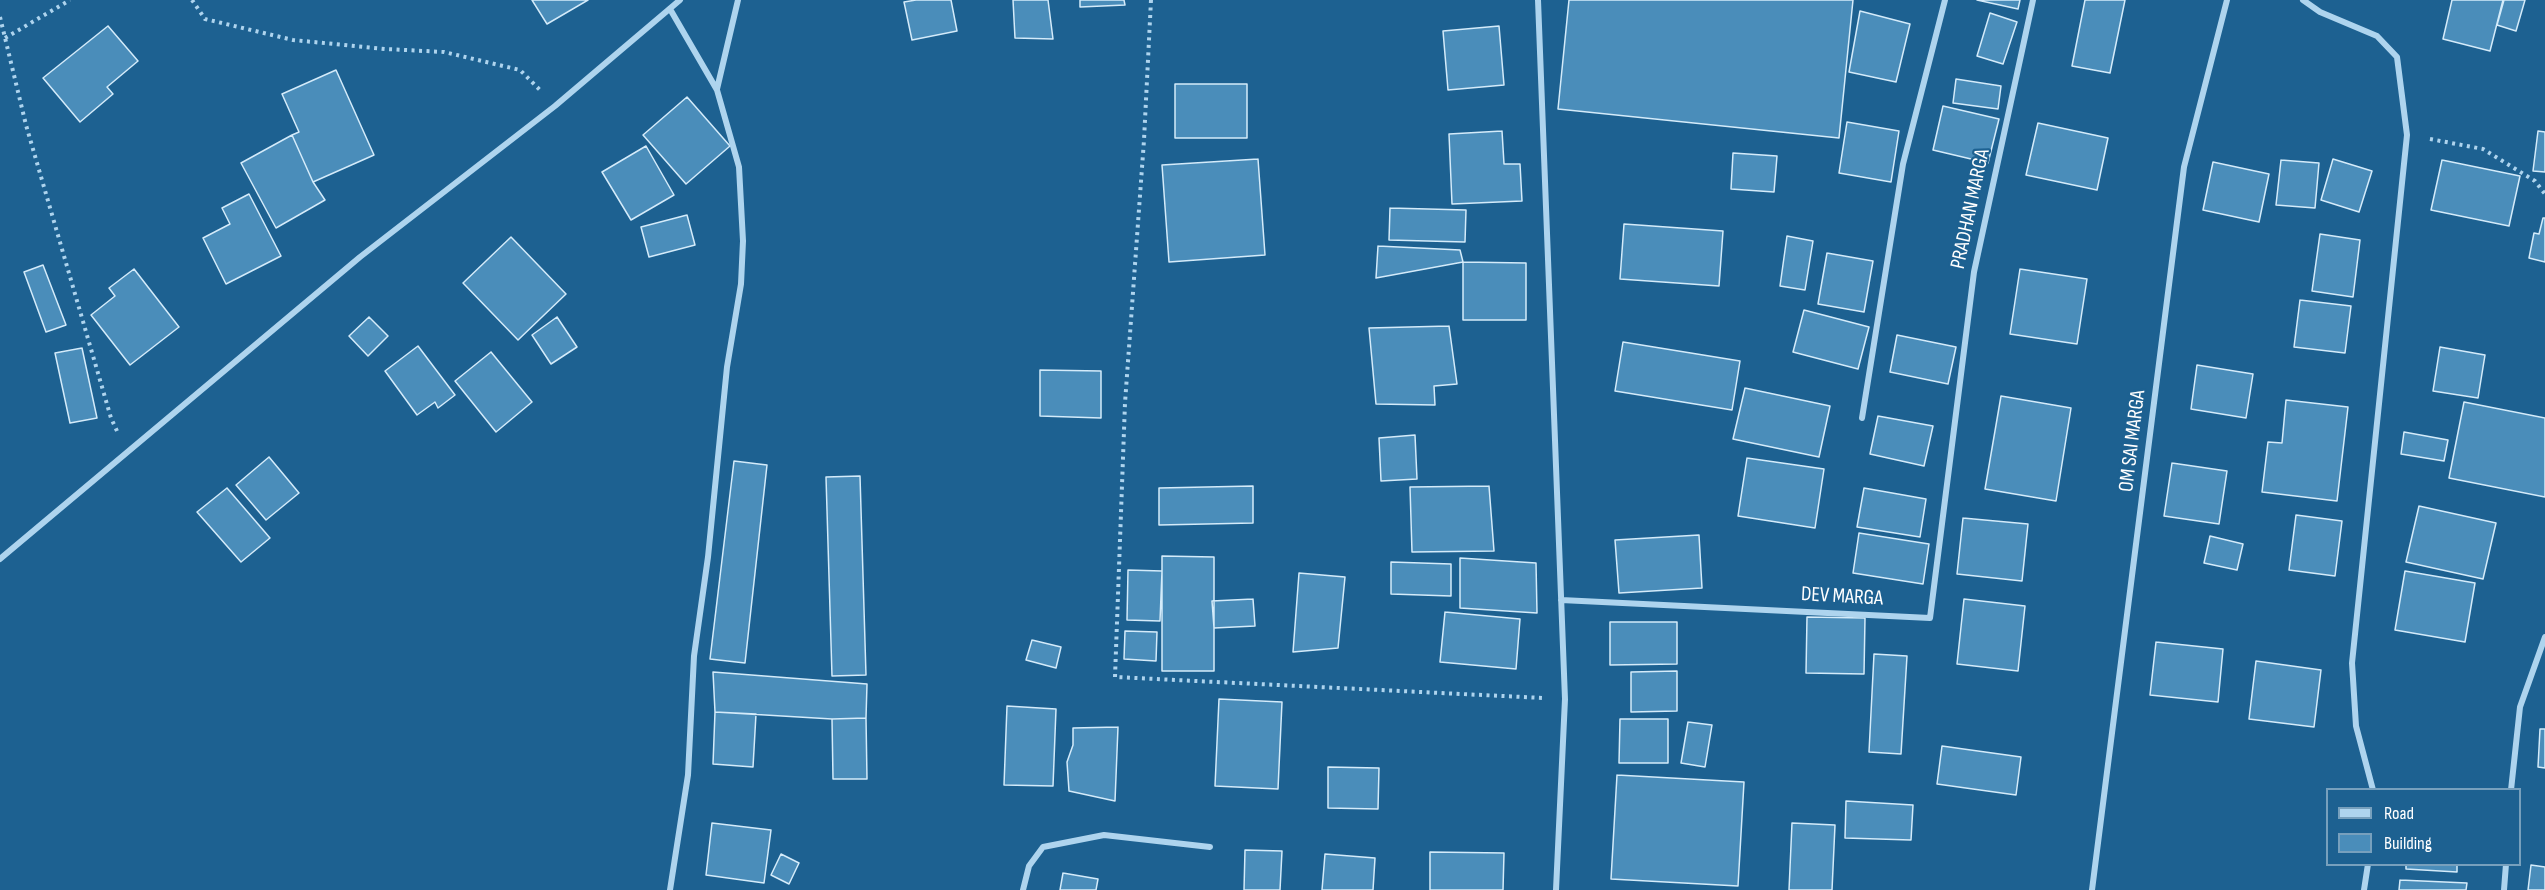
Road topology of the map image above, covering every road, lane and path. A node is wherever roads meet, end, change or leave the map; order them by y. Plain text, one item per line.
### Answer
1 (70, 0) edge
2 (192, 0) edge
3 (680, 0) edge
4 (738, 0) edge
5 (1151, 0) edge
6 (1538, 0) edge
7 (1945, 0) edge
8 (2033, 0) edge
9 (2227, 0) edge
10 (2303, 0) edge
11 (670, 9) junction
12 (0, 17) edge
13 (5, 38) junction
14 (717, 90) junction
15 (555, 106) junction
16 (2407, 135) junction
17 (2545, 194) edge
18 (1862, 418) dead end
19 (1953, 427) joint
20 (128, 450) junction
21 (0, 559) edge
22 (1562, 600) junction
23 (2545, 637) edge
24 (1565, 699) junction
25 (2373, 788) edge
26 (2511, 788) edge
27 (1210, 847) dead end
28 (2368, 866) edge
29 (2506, 866) edge
30 (670, 890) edge
31 (1023, 890) edge
32 (1556, 890) edge
33 (2092, 890) edge
34 (2364, 890) edge
35 (2504, 890) edge

1 - 13 path
2 - 15 path
3 - 11 street
4 - 14 street
5 - 24 path
6 - 22 street
7 - 18 street
8 - 19 street, PRADHAN MARGA
9 - 33 street, OM SAI MARGA
10 - 16 street
11 - 14 street
11 - 15 street
12 - 13 path
13 - 20 path
14 - 30 street
15 - 20 street
16 - 17 path
16 - 25 street
19 - 22 street, DEV MARGA
20 - 21 street
22 - 24 street
23 - 26 street
24 - 32 street
27 - 31 street
28 - 34 street
29 - 35 street

